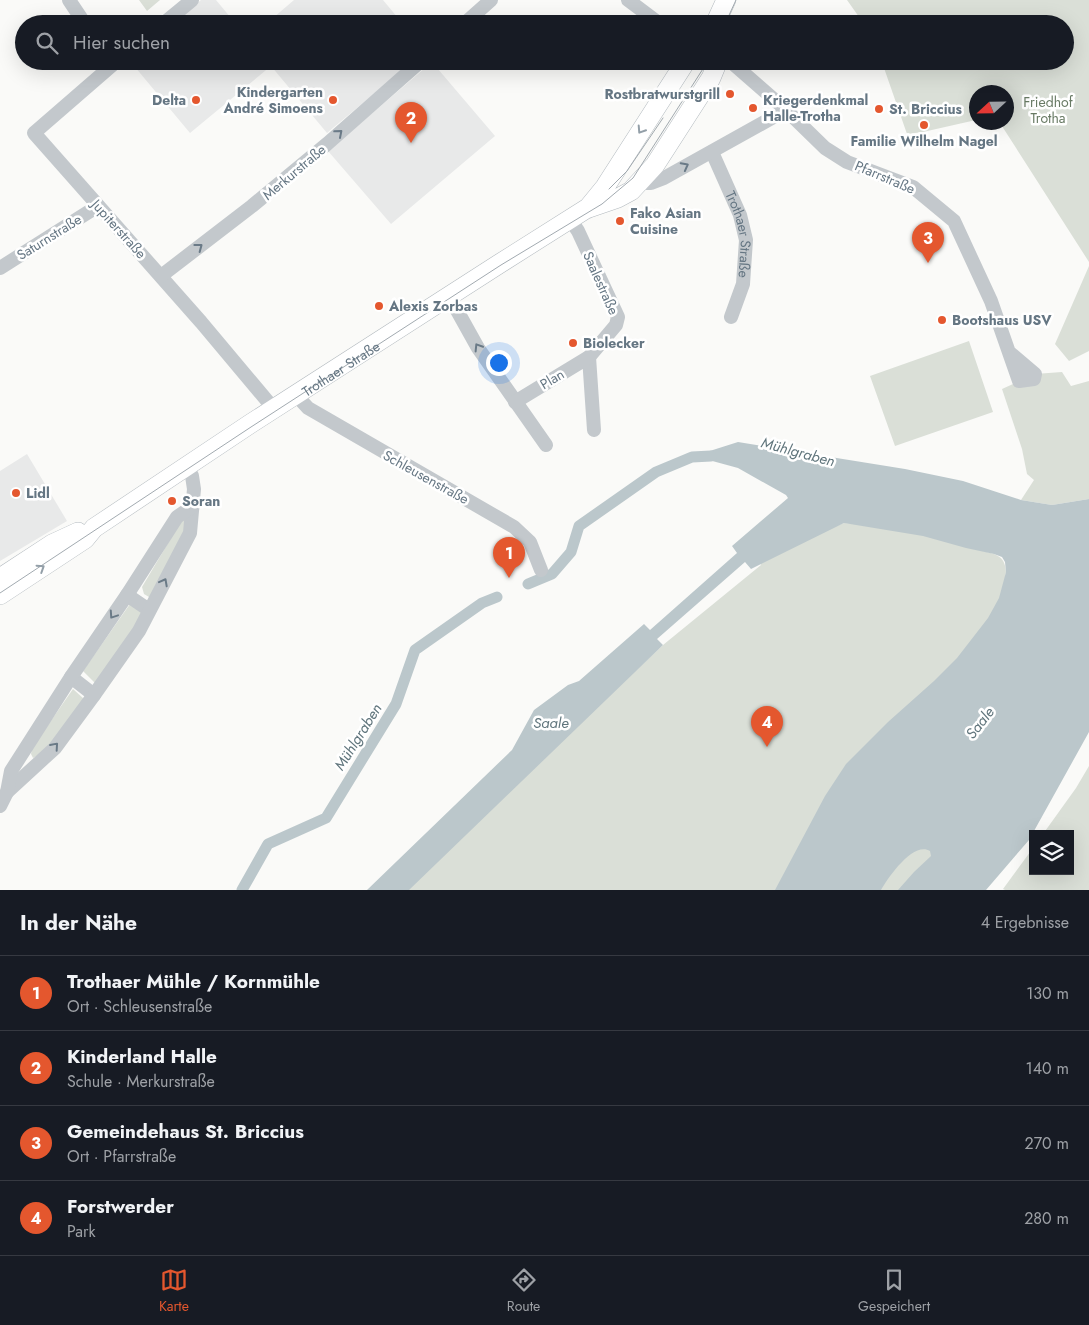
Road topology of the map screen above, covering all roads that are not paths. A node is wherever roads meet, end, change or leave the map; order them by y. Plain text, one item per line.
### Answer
1 (69, 0) edge
2 (192, 0) edge
3 (491, 0) edge
4 (628, 0) edge
5 (726, 0) edge
6 (739, 0) edge
7 (79, 15) edge
8 (174, 15) edge
9 (474, 15) edge
10 (648, 15) edge
11 (719, 15) edge
12 (733, 15) edge
13 (105, 70) edge
14 (411, 70) edge
15 (680, 70) edge
16 (714, 70) edge
17 (740, 70) edge
18 (786, 110) junction
19 (712, 152) junction
20 (640, 182) junction
21 (98, 206) junction
22 (578, 214) junction
23 (0, 268) edge
24 (161, 276) junction
25 (449, 296) junction
26 (731, 317) dead end
27 (1009, 352) dead end
28 (589, 357) junction
29 (296, 395) junction
30 (515, 402) junction
31 (274, 409) junction
32 (594, 430) dead end
33 (546, 445) dead end
34 (187, 466) junction
35 (193, 506) junction
36 (94, 528) junction
37 (541, 570) dead end
38 (0, 578) edge
39 (0, 595) edge
40 (127, 596) junction
41 (149, 610) junction
42 (71, 677) junction
43 (94, 695) junction
44 (21, 756) junction
45 (34, 767) junction
46 (4, 789) edge
47 (0, 806) edge

1 - 7 street
2 - 8 street
3 - 9 street
4 - 10 street
5 - 11 main road
6 - 12 main road
13 - 21 street, Jupiterstraße
24 -> 14 street, Merkurstraße
15 -> 22 main road, Trothaer Straße
16 - 20 main road, Trothaer Straße
17 - 18 street, Pfarrstraße
18 - 19 street, Trothaer Straße
18 - 27 street, Pfarrstraße
20 -> 19 street, Trothaer Straße
19 - 26 street, Trothaer Straße
20 - 22 main road, Trothaer Straße
21 - 23 street, Saturnstraße
21 - 24 street, Jupiterstraße
22 - 25 main road, Trothaer Straße
22 - 28 street, Saalestraße
24 - 31 street, Jupiterstraße
25 - 29 main road, Trothaer Straße
30 -> 25 street
28 - 30 street, Plan
28 - 32 street
29 - 31 main road, Trothaer Straße
29 - 37 street, Schleusenstraße
30 - 33 street
31 - 34 main road, Trothaer Straße
34 - 35 street
34 - 36 main road, Trothaer Straße
35 - 40 street
41 -> 35 street
36 - 38 main road, Trothaer Straße
39 -> 36 main road, Trothaer Straße
40 - 41 street
40 -> 42 street
41 - 43 street
42 - 43 street
42 - 44 street
45 -> 43 street
44 - 45 street
44 - 46 street
45 - 46 street
46 - 47 street

